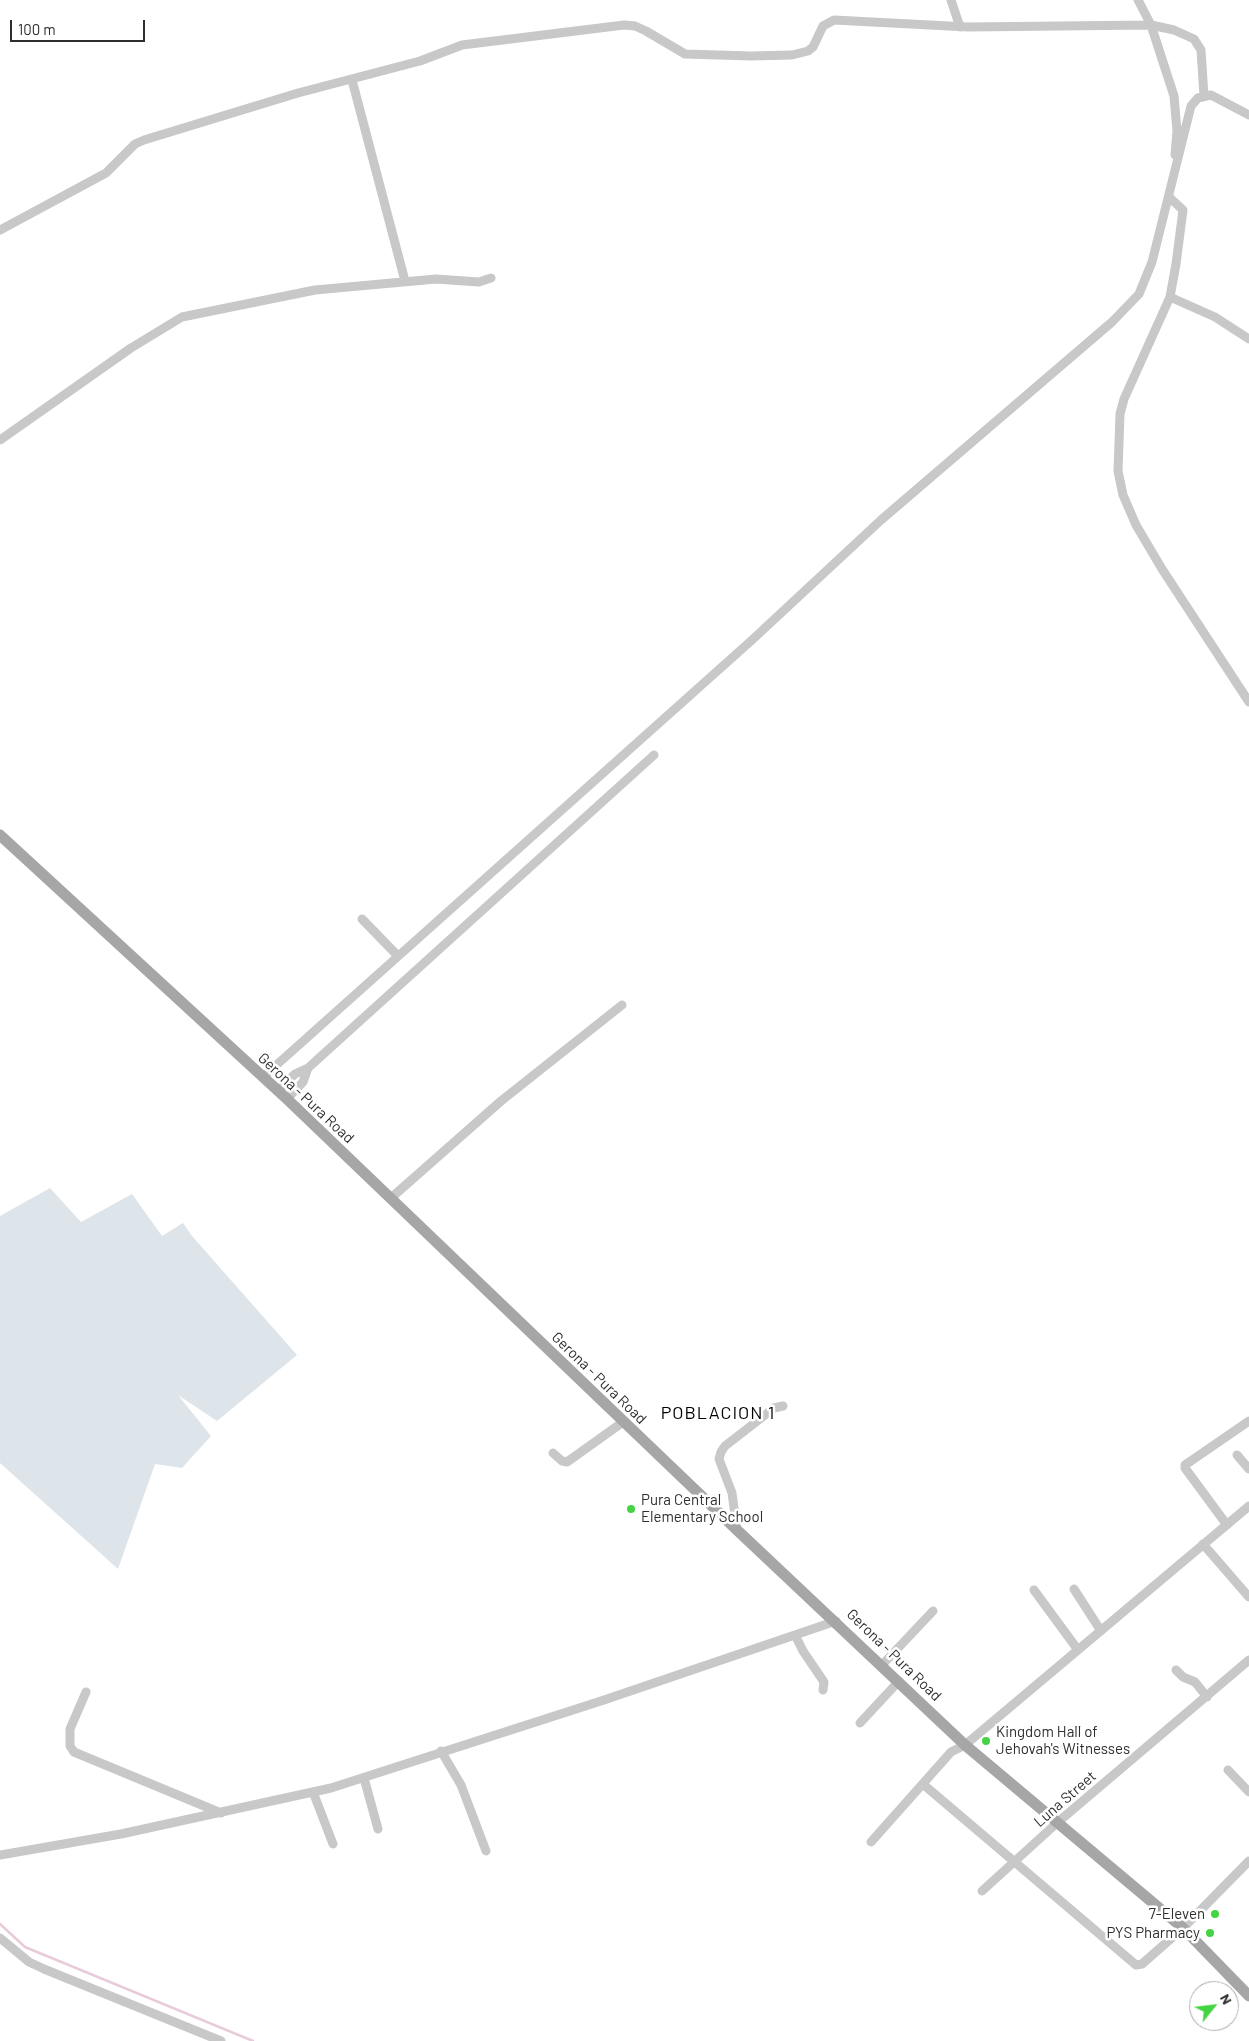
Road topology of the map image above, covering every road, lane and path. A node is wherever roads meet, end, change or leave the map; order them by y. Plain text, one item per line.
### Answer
1 (952, 0) edge
2 (1138, 0) edge
3 (1151, 25) junction
4 (960, 27) junction
5 (352, 80) junction
6 (1204, 96) junction
7 (1249, 115) edge
8 (1175, 176) junction
9 (1169, 197) junction
10 (0, 230) edge
11 (492, 278) dead end
12 (405, 281) junction
13 (1170, 296) junction
14 (1249, 339) edge
15 (0, 440) edge
16 (1249, 702) edge
17 (654, 755) dead end
18 (0, 835) edge
19 (362, 919) dead end
20 (398, 955) junction
21 (622, 1006) dead end
22 (308, 1068) junction
23 (263, 1077) junction
24 (277, 1091) junction
25 (286, 1099) junction
26 (391, 1198) junction
27 (784, 1406) dead end
28 (1249, 1421) edge
29 (623, 1422) junction
30 (553, 1453) dead end
31 (1237, 1455) dead end
32 (1249, 1469) edge
33 (1249, 1506) edge
34 (1227, 1525) junction
35 (737, 1530) junction
36 (1203, 1544) junction
37 (1074, 1589) dead end
38 (1034, 1590) dead end
39 (1249, 1597) edge
40 (933, 1611) dead end
41 (836, 1621) junction
42 (1100, 1631) junction
43 (795, 1635) junction
44 (1078, 1650) junction
45 (1249, 1660) edge
46 (882, 1665) junction
47 (1176, 1670) dead end
48 (899, 1681) junction
49 (823, 1690) dead end
50 (86, 1692) dead end
51 (1207, 1697) junction
52 (860, 1724) dead end
53 (966, 1744) junction
54 (441, 1751) junction
55 (1228, 1770) dead end
56 (364, 1778) junction
57 (924, 1785) junction
58 (313, 1792) junction
59 (1249, 1792) edge
60 (221, 1813) junction
61 (1058, 1822) junction
62 (378, 1829) dead end
63 (871, 1842) dead end
64 (333, 1844) dead end
65 (486, 1851) dead end
66 (0, 1855) edge
67 (1249, 1861) edge
68 (1013, 1862) junction
69 (982, 1891) dead end
70 (1184, 1928) junction
71 (0, 1938) edge
72 (1249, 1996) edge
73 (221, 2041) edge

1 - 4 street
2 - 3 street
3 - 4 street
3 - 6 street
3 - 8 street
4 - 5 street
5 - 10 street
5 - 12 street
6 - 7 street
6 - 8 street
8 - 9 street
9 - 13 street
9 - 20 street
11 - 12 street
12 - 15 street
13 - 14 street
13 - 16 street
17 - 22 street
18 - 23 main road, Gerona - Pura Road
19 - 20 street
20 - 23 street
21 - 26 street
22 - 24 street
22 - 25 street
23 - 24 main road, Gerona - Pura Road
24 - 25 main road, Gerona - Pura Road
25 - 26 main road, Gerona - Pura Road
26 - 29 main road, Gerona - Pura Road
27 - 35 street
28 - 34 street
29 - 30 street
29 - 35 main road, Gerona - Pura Road
31 - 32 street
33 - 34 street
34 - 36 street
35 - 41 main road, Gerona - Pura Road
36 - 39 street
36 - 42 street
37 - 42 street
38 - 44 street
40 - 46 street
41 - 43 street
41 - 46 main road, Gerona - Pura Road
42 - 44 street
43 - 49 street
43 - 54 street
44 - 53 street
45 - 51 street, Luna Street
46 - 48 main road, Gerona - Pura Road
47 - 51 street
48 - 52 street
48 - 53 main road, Gerona - Pura Road
50 - 60 street
51 - 61 street, Luna Street
53 - 57 street
53 - 61 main road, Gerona - Pura Road
54 - 56 street
54 - 65 street
55 - 59 street
56 - 58 street
56 - 62 street
57 - 63 street
57 - 68 street
58 - 60 street
58 - 64 street
60 - 66 street
61 - 68 street, Luna Street
61 - 70 main road, Gerona - Pura Road
67 - 70 street
68 - 69 street, Luna Street
68 - 70 street
70 - 72 main road, Gerona - Pura Road
71 - 73 street

